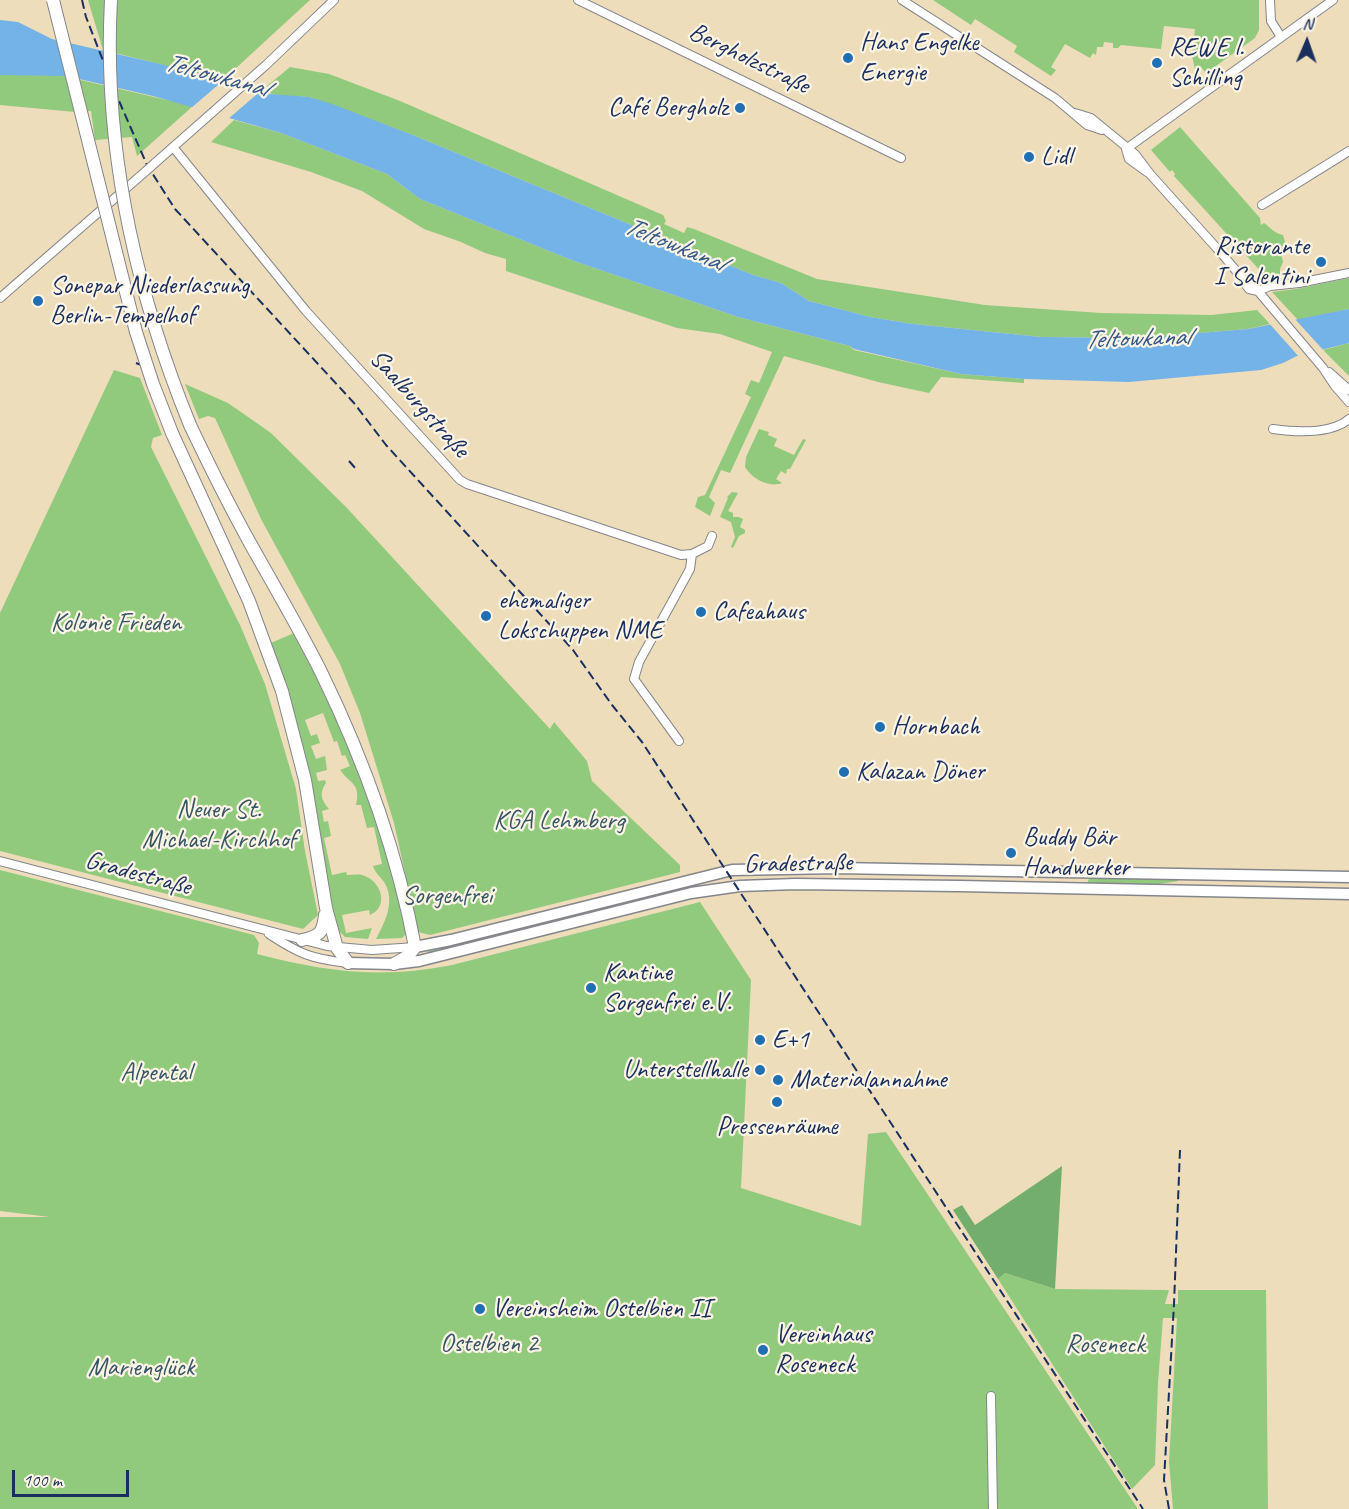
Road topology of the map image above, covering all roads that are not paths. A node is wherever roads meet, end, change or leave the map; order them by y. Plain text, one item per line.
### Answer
1 (53, 0) edge
2 (111, 0) edge
3 (334, 0) edge
4 (578, 0) edge
5 (902, 0) edge
6 (1270, 0) edge
7 (1334, 0) edge
8 (1281, 37) junction
9 (173, 147) junction
10 (1126, 148) junction
11 (1349, 151) edge
12 (901, 158) dead end
13 (1262, 205) dead end
14 (1349, 273) edge
15 (1258, 291) junction
16 (0, 298) edge
17 (1323, 368) junction
18 (1349, 390) edge
19 (1349, 402) edge
20 (1349, 419) edge
21 (1273, 429) dead end
22 (712, 536) dead end
23 (692, 554) junction
24 (679, 741) dead end
25 (0, 861) edge
26 (1349, 877) edge
27 (1349, 894) edge
28 (326, 908) junction
29 (264, 930) junction
30 (302, 940) junction
31 (415, 947) junction
32 (337, 948) junction
33 (348, 963) junction
34 (394, 964) junction
35 (991, 1396) dead end
36 (993, 1509) edge

1 - 28 highway, bridge
2 - 31 highway, bridge
3 - 9 street
4 - 12 street, Bergholzstraße
5 - 10 street
6 - 8 street
7 - 8 street
8 - 10 street
9 - 16 street, bridge
9 - 23 street, Saalburgstraße
10 - 15 street
11 - 13 street
14 - 15 street
15 - 17 street
17 - 18 street
17 - 19 street
20 - 21 street
22 - 23 street
23 - 24 street
25 - 29 street, Gradestraße
26 - 31 main road, Gradestraße
27 - 34 main road, Gradestraße
28 - 30 highway
28 - 32 highway
29 - 30 street, Gradestraße
29 - 33 street, Gradestraße
30 - 32 street, Gradestraße
31 - 32 street, Gradestraße
31 - 34 highway
32 - 33 highway
33 - 34 main road, Gradestraße
35 - 36 street

